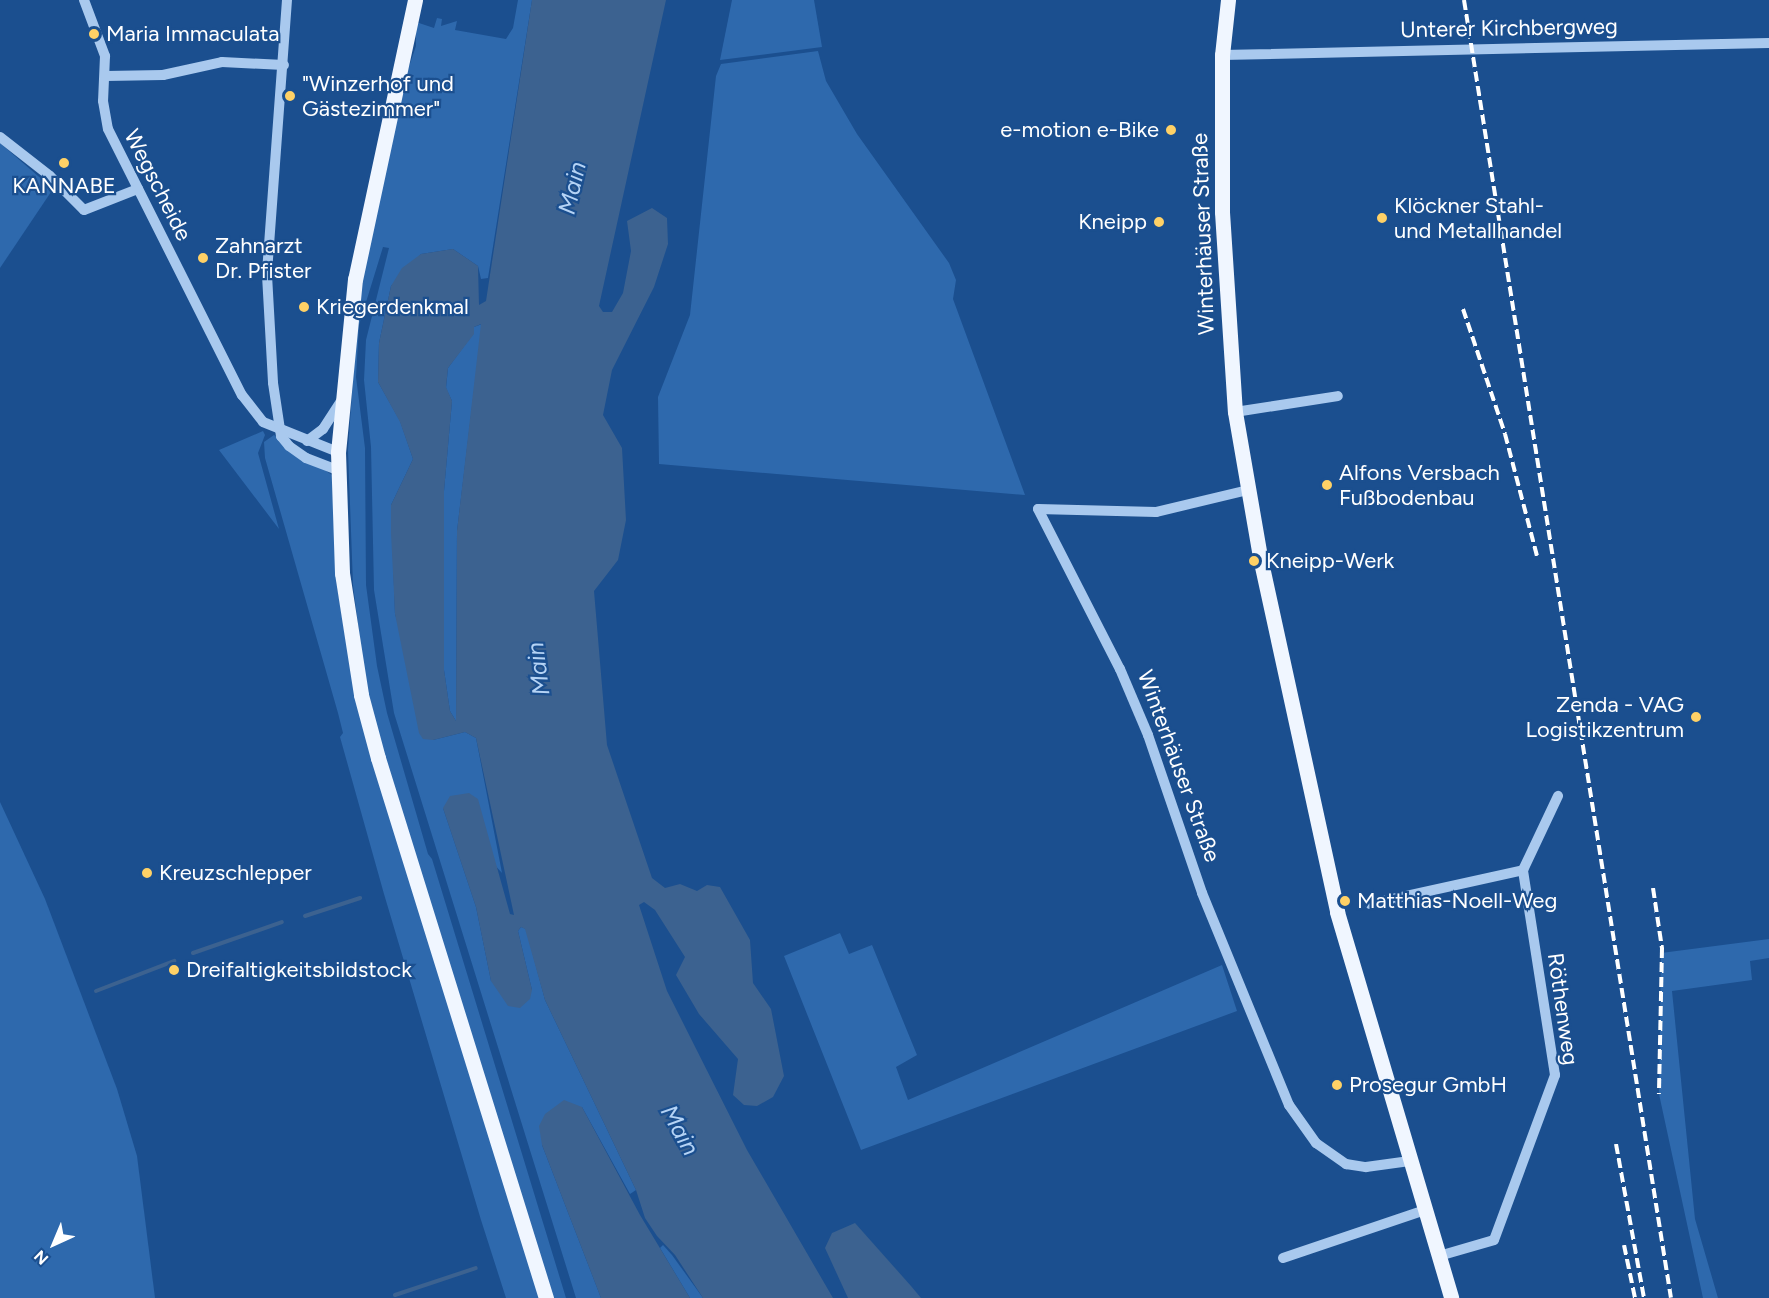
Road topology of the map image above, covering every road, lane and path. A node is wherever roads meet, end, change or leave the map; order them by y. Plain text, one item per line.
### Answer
1 (84, 0) edge
2 (288, 0) edge
3 (415, 0) edge
4 (1228, 0) edge
5 (1769, 43) edge
6 (1222, 55) junction
7 (284, 65) junction
8 (106, 76) junction
9 (0, 136) edge
10 (138, 189) junction
11 (1338, 396) dead end
12 (341, 401) junction
13 (1235, 412) junction
14 (280, 428) junction
15 (307, 441) junction
16 (338, 452) junction
17 (338, 470) junction
18 (1248, 490) junction
19 (1558, 796) dead end
20 (1523, 870) junction
21 (1370, 904) dead end
22 (1410, 1161) junction
23 (1425, 1210) junction
24 (1438, 1257) junction
25 (1283, 1258) dead end
26 (546, 1298) edge
27 (1451, 1298) edge

1 - 8 street, Wegscheide
2 - 7 street
3 - 12 main road
4 - 6 main road, Winterhäuser Straße
5 - 6 street, Unterer Kirchbergweg
6 - 13 main road, Winterhäuser Straße
7 - 8 street
7 - 14 street
8 - 10 street, Wegscheide
9 - 10 street
10 - 14 street, Wegscheide
11 - 13 street
12 - 15 street
12 - 16 main road
13 - 18 main road, Winterhäuser Straße
14 - 15 street, Wegscheide
14 - 17 street
15 - 16 street, Wegscheide
16 - 17 main road
17 - 26 main road
18 - 22 main road, Winterhäuser Straße
18 - 22 street, Winterhäuser Straße
19 - 20 street
20 - 21 street
20 - 24 street, Röthenweg
22 - 23 main road, Winterhäuser Straße
23 - 24 main road, Winterhäuser Straße
23 - 25 street
24 - 27 main road, Winterhäuser Straße

